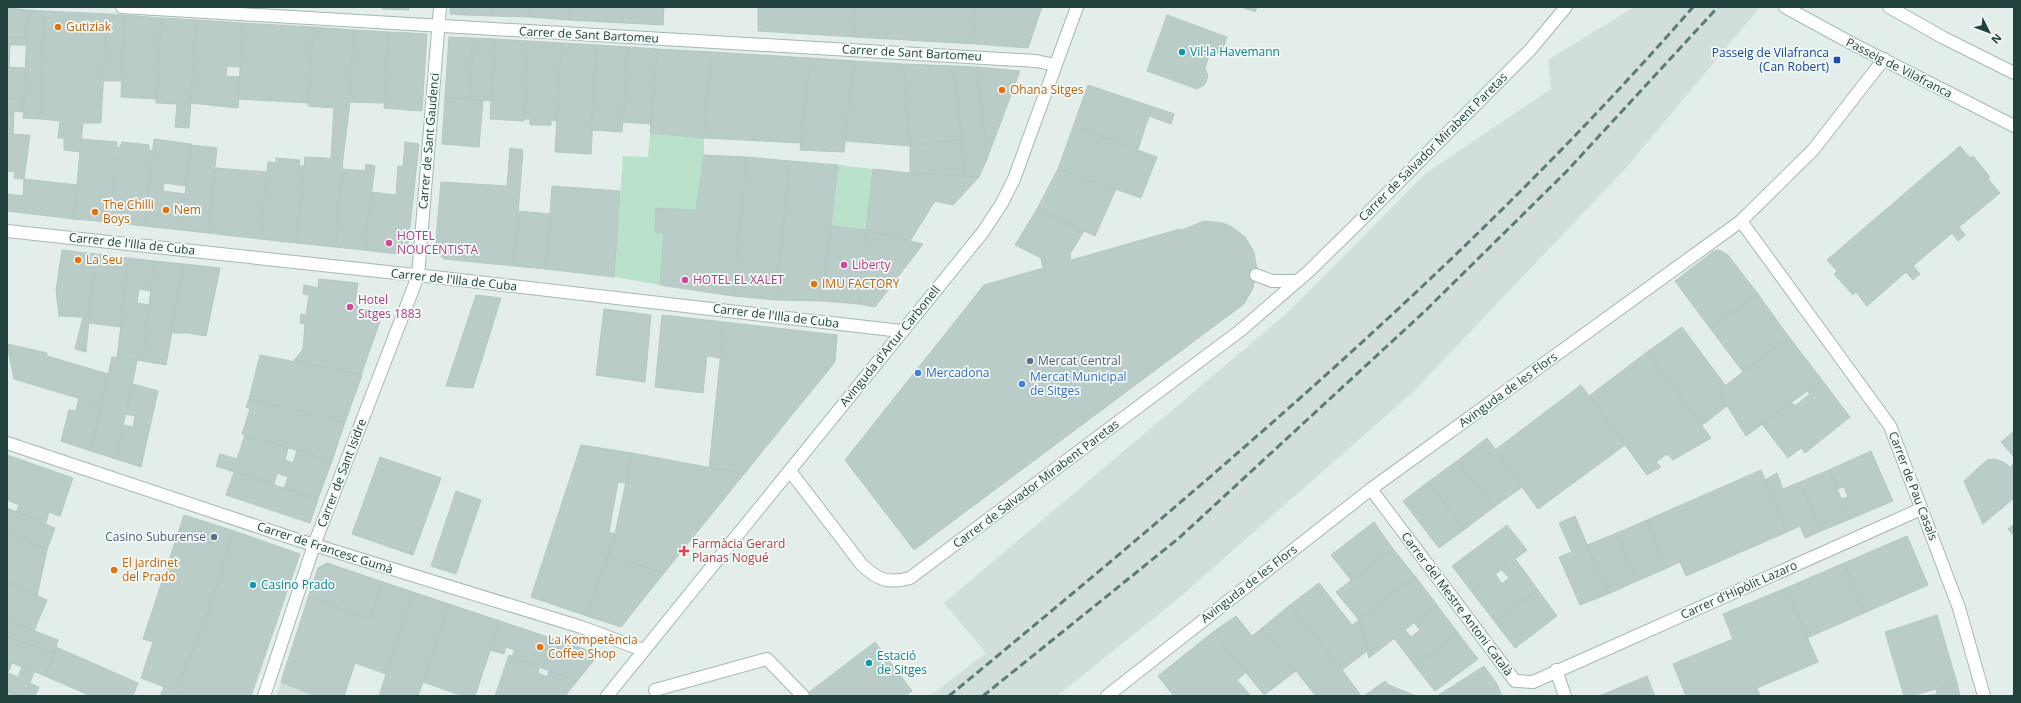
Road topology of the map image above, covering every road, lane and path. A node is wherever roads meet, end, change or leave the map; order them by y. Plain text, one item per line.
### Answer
1 (122, 7) edge
2 (440, 7) edge
3 (1077, 7) edge
4 (1566, 7) edge
5 (1785, 7) edge
6 (1889, 7) edge
7 (439, 26) junction
8 (1884, 59) junction
9 (1056, 64) junction
10 (2014, 73) edge
11 (2014, 126) edge
12 (1741, 221) junction
13 (7, 231) edge
14 (1256, 275) tunnel mouth
15 (418, 276) junction
16 (1295, 281) junction
17 (901, 331) junction
18 (7, 444) edge
19 (790, 471) junction
20 (1371, 489) junction
21 (1921, 509) junction
22 (314, 545) junction
23 (643, 650) junction
24 (1556, 670) junction
25 (655, 690) dead end
26 (264, 696) edge
27 (607, 696) edge
28 (803, 696) edge
29 (1108, 696) edge
30 (1565, 696) edge
31 (1984, 696) edge

1 - 7 street, Carrer de Sant Bartomeu
2 - 7 street, Carrer de Sant Gaudenci
3 - 9 street, Avinguda d'Artur Carbonell
4 - 16 street, Carrer de Salvador Mirabent Paretas
5 - 8 street, Passeig de Vilafranca
6 - 10 street
7 - 9 street, Carrer de Sant Bartomeu
7 - 15 street, Carrer de Sant Gaudenci
8 - 11 street, Passeig de Vilafranca
8 - 12 street, Avinguda de les Flors
9 - 17 street, Avinguda d'Artur Carbonell
12 - 20 street, Avinguda de les Flors
12 - 21 street, Carrer de Pau Casals
13 - 15 street, Carrer de l'Illa de Cuba
14 - 16 street
15 - 17 street, Carrer de l'Illa de Cuba
15 - 22 street, Carrer de Sant Isidre
16 - 19 street, Carrer de Salvador Mirabent Paretas
17 - 19 street, Avinguda d'Artur Carbonell
18 - 22 street, Carrer de Francesc Gumà
19 - 23 street, Avinguda d'Artur Carbonell
20 - 24 street, Carrer del Mestre Antoni Català
20 - 29 street, Avinguda de les Flors
21 - 24 street, Carrer d'Hipòlit Lazaro
21 - 31 street, Carrer de Pau Casals
22 - 23 street, Carrer de Francesc Gumà
22 - 26 street, Carrer de Sant Isidre
23 - 27 street, Avinguda d'Artur Carbonell
24 - 30 street
25 - 28 street

